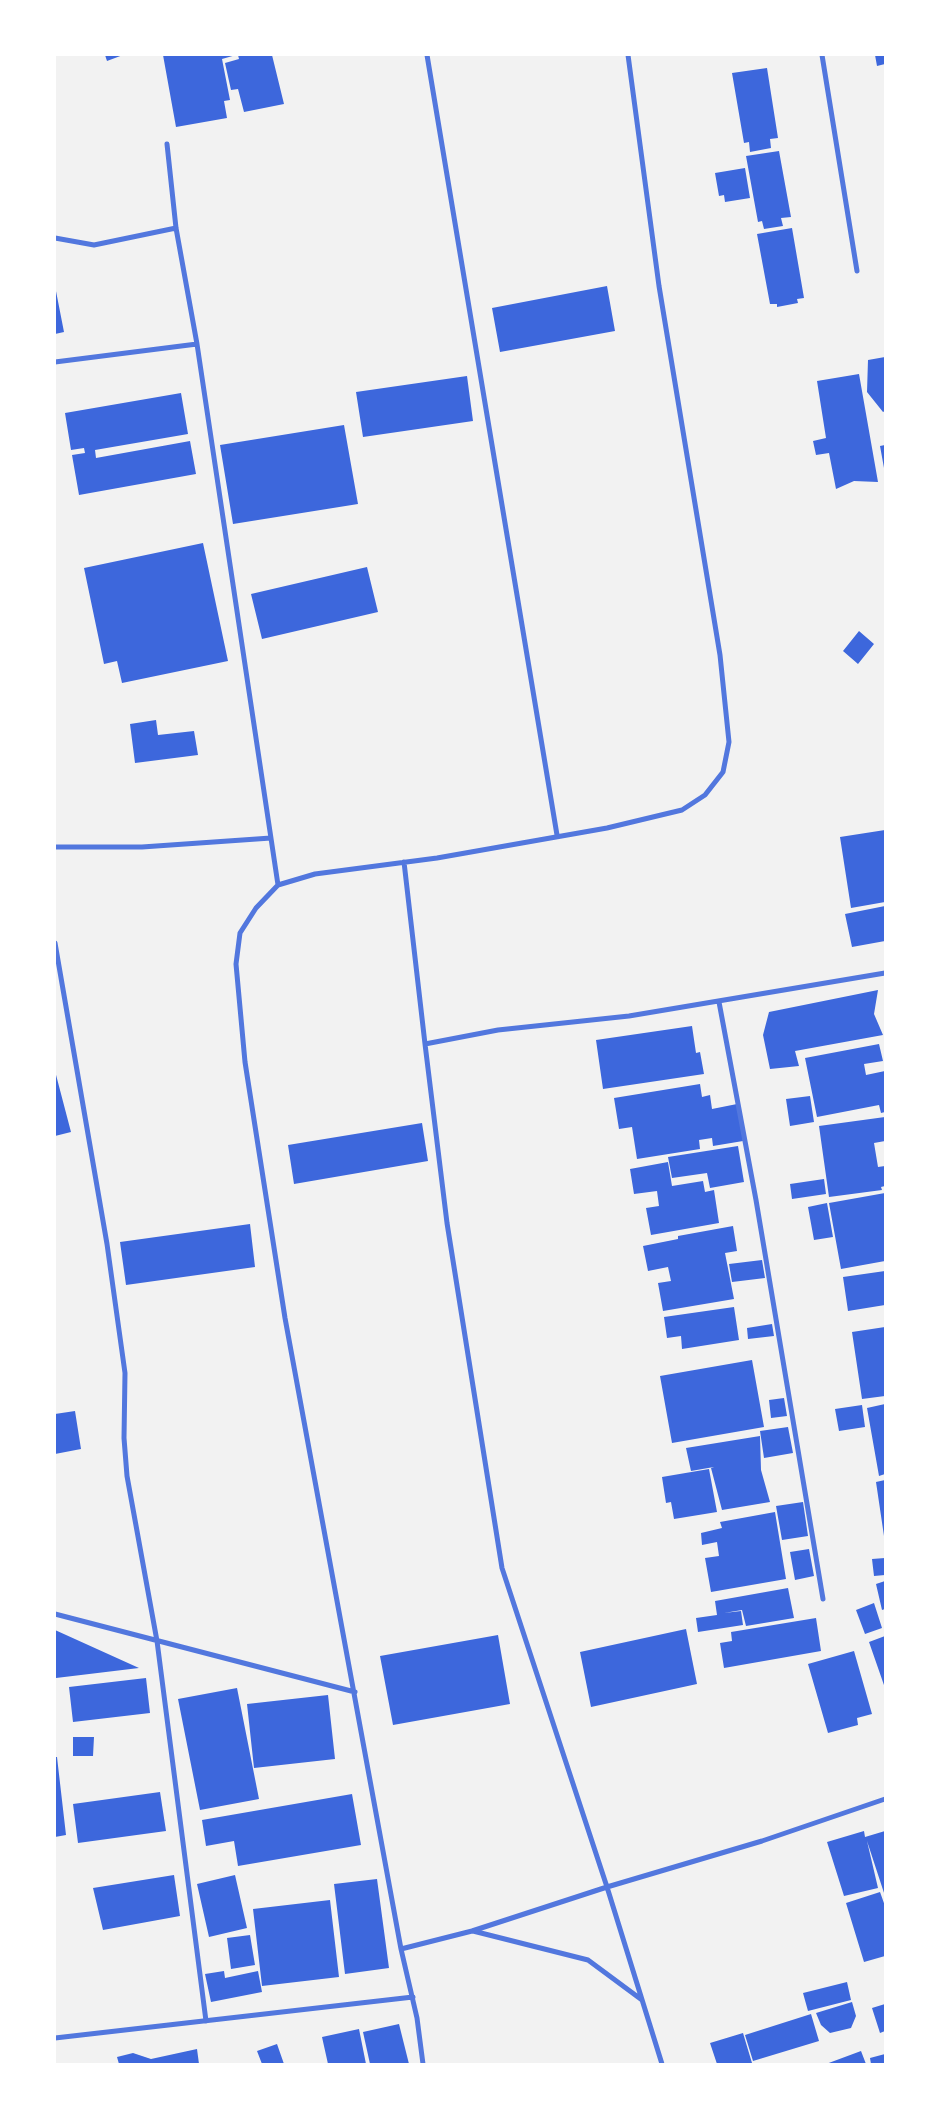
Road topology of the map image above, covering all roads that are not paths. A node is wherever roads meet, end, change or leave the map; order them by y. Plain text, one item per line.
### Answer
1 (427, 55) edge
2 (628, 55) edge
3 (822, 55) edge
4 (167, 144) dead end
5 (176, 228) junction
6 (55, 238) edge
7 (857, 271) dead end
8 (197, 344) junction
9 (55, 362) edge
10 (557, 835) junction
11 (271, 838) junction
12 (55, 848) edge
13 (404, 862) junction
14 (278, 885) junction
15 (55, 942) edge
16 (885, 972) edge
17 (718, 1002) junction
18 (425, 1044) junction
19 (823, 1600) dead end
20 (55, 1614) edge
21 (157, 1641) junction
22 (354, 1692) junction
23 (885, 1799) edge
24 (607, 1887) junction
25 (472, 1931) junction
26 (401, 1949) junction
27 (413, 1997) junction
28 (642, 2000) junction
29 (206, 2021) junction
30 (55, 2038) edge
31 (423, 2064) edge
32 (662, 2064) edge

1 - 10 street
2 - 10 street
3 - 7 street
4 - 5 street
5 - 6 street
5 - 8 street
8 - 9 street
8 - 11 street
10 - 13 street
11 - 12 street
11 - 14 street
13 - 14 street
13 - 18 street
14 - 22 street
15 - 21 street
16 - 17 street
17 - 18 street
17 - 19 street
18 - 24 street
20 - 21 street
21 - 22 street
21 - 29 street
22 - 26 street
23 - 24 street
24 - 25 street
24 - 28 street
25 - 26 street
25 - 28 street
26 - 27 street
27 - 29 street
27 - 31 street
28 - 32 street
29 - 30 street

